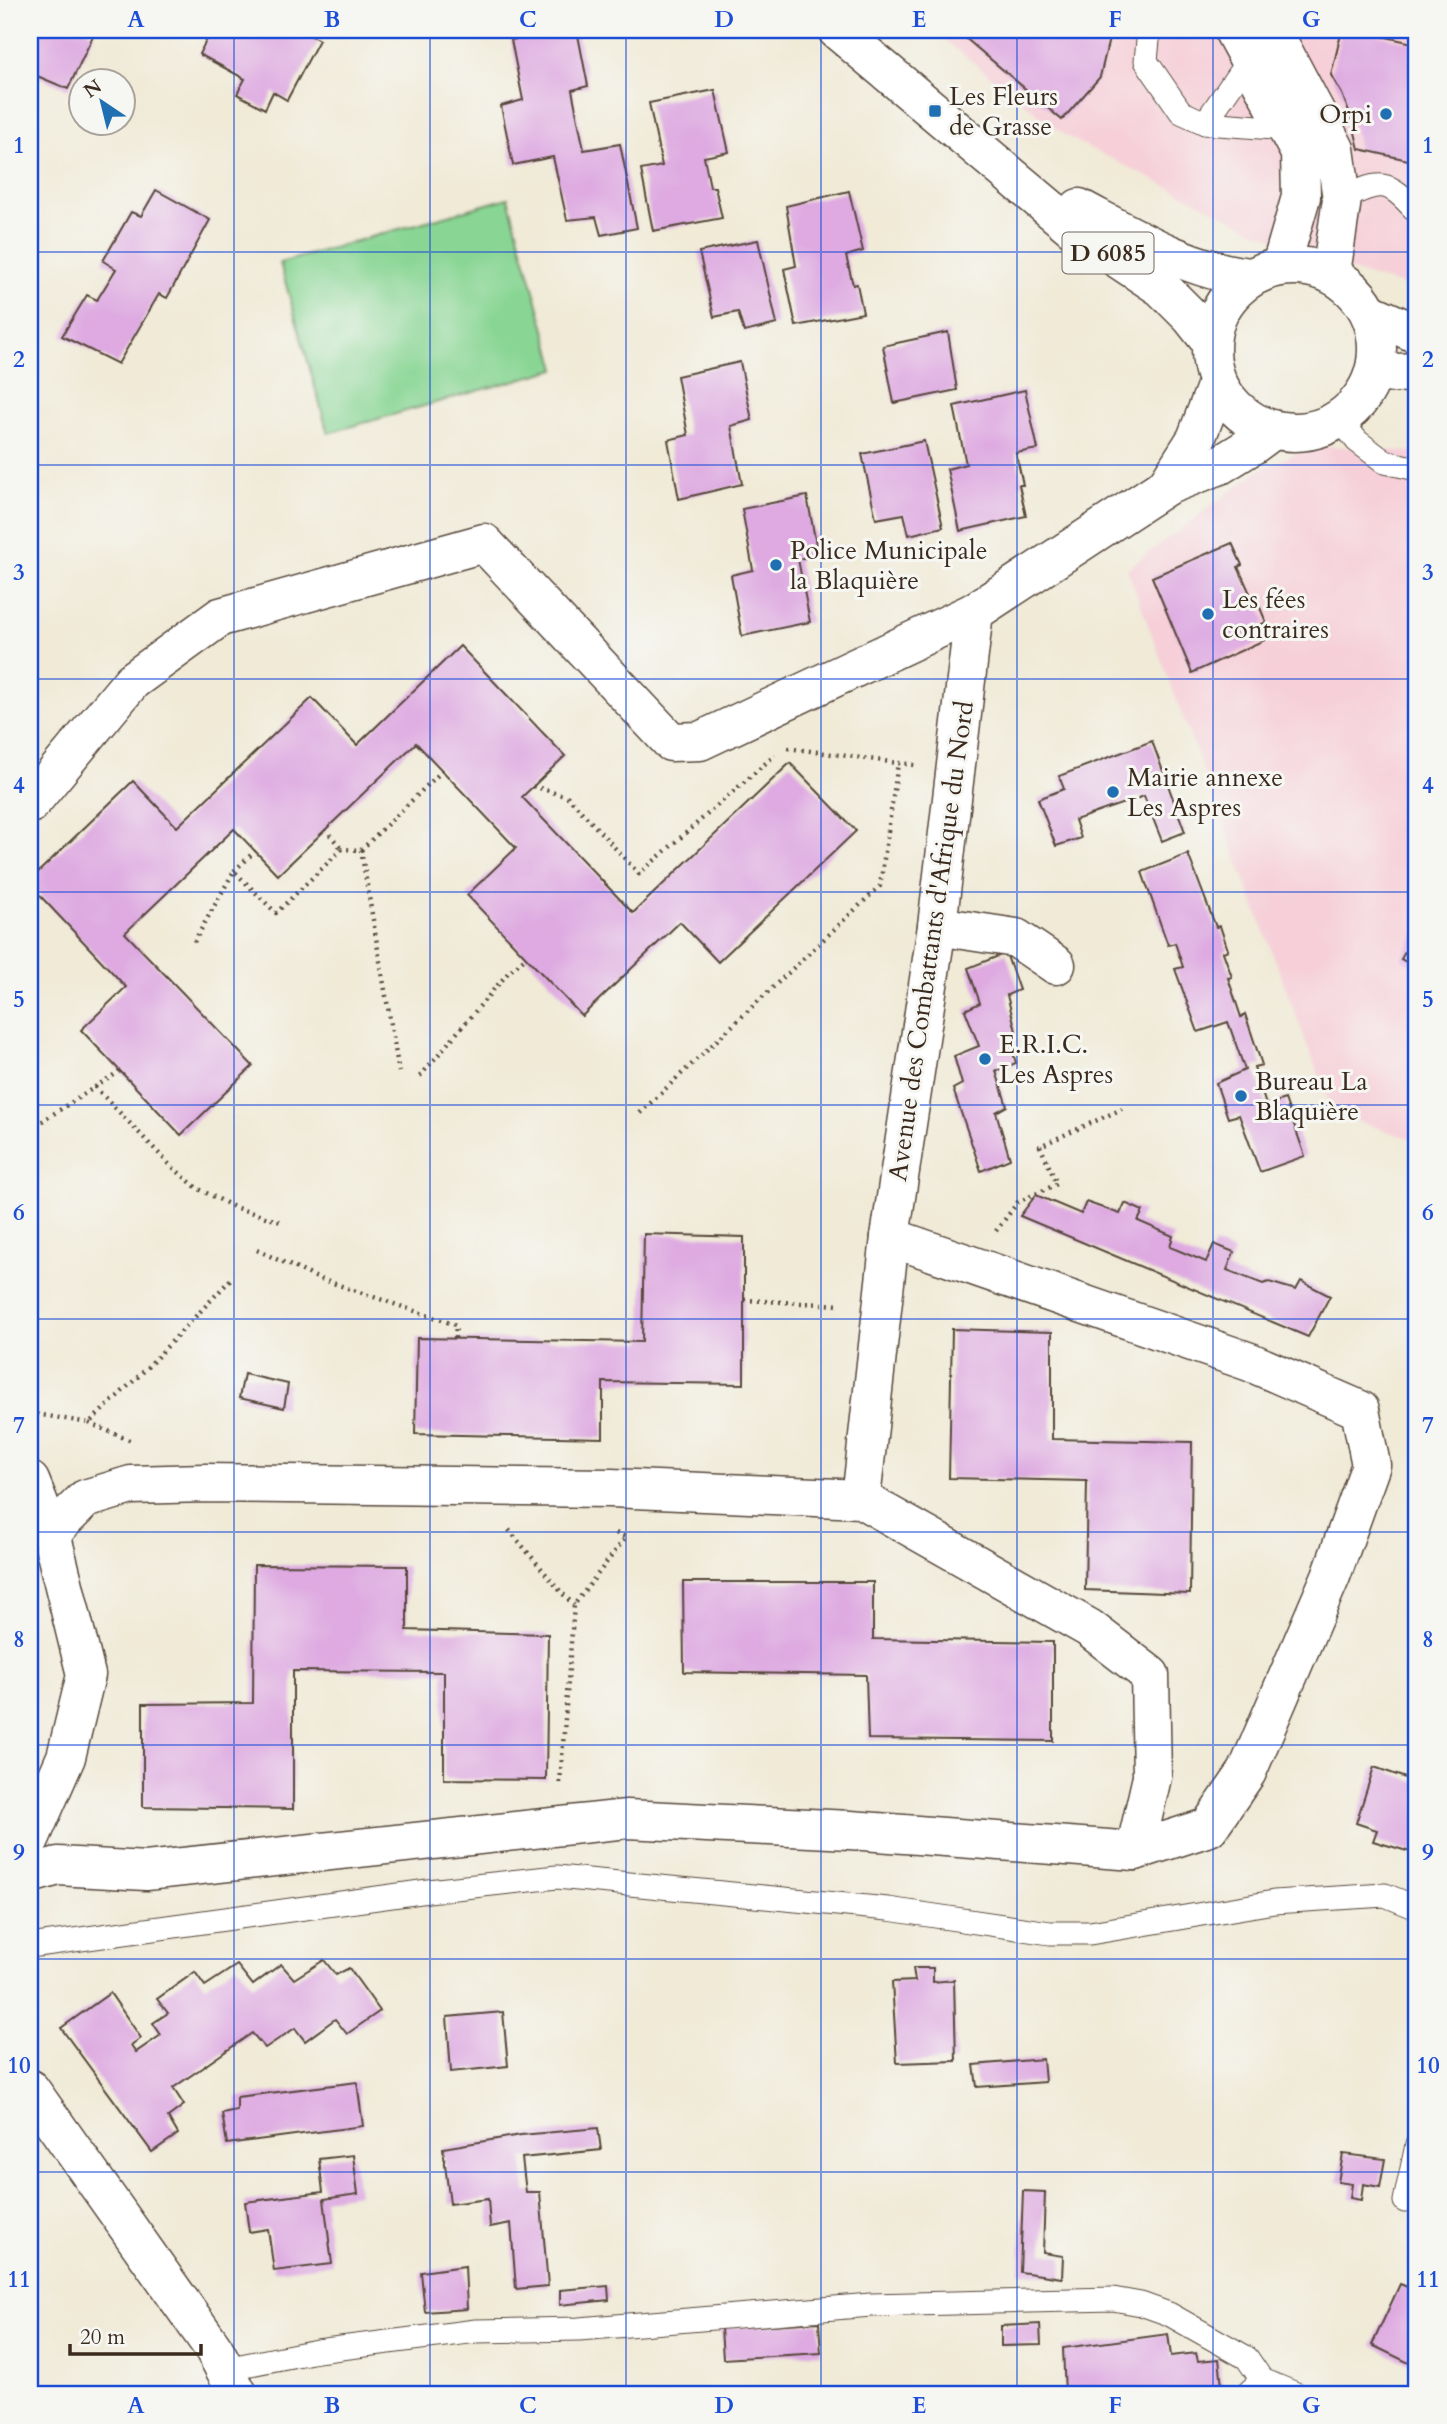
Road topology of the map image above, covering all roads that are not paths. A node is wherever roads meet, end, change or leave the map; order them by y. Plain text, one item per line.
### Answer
1 (837, 30) edge
2 (1149, 30) edge
3 (1272, 30) edge
4 (1241, 45) edge
5 (1205, 122) junction
6 (1287, 129) junction
7 (1003, 167) junction
8 (1342, 199) junction
9 (1417, 212) edge
10 (1265, 272) junction
11 (1331, 273) junction
12 (1370, 313) junction
13 (1417, 334) edge
14 (1210, 341) junction
15 (1417, 372) edge
16 (1374, 374) junction
17 (1217, 384) junction
18 (1340, 419) junction
19 (1273, 430) junction
20 (1417, 469) edge
21 (1166, 486) junction
22 (974, 612) junction
23 (30, 804) edge
24 (937, 926) junction
25 (1056, 965) dead end
26 (890, 1237) junction
27 (30, 1481) edge
28 (861, 1499) junction
29 (41, 1532) edge
30 (66, 1758) junction
31 (30, 1786) edge
32 (30, 1839) edge
33 (1135, 1851) junction
34 (30, 1874) edge
35 (1417, 1908) edge
36 (30, 1946) edge
37 (30, 2089) edge
38 (1417, 2145) edge
39 (1405, 2201) dead end
40 (231, 2381) edge
41 (1254, 2387) edge
42 (1296, 2394) edge

1 - 7 street, D 6085
2 - 5 lane
3 - 8 street
4 - 5 lane
4 - 6 street
5 - 6 lane
6 - 10 street
7 - 10 street, D 6085
7 - 14 street, D 6085
8 - 9 lane
8 - 11 street
10 - 11 street
10 - 14 street
11 - 12 street
12 - 13 street
12 - 16 street
14 - 17 street
15 - 16 street
16 - 18 street
17 - 19 street
17 - 21 street
18 - 19 street
18 - 20 lane
19 - 21 street
21 - 22 street
22 - 23 street
22 - 24 street, Avenue des Combattants d'Afrique du Nord
24 - 25 street
24 - 26 street, Avenue des Combattants d'Afrique du Nord
26 - 28 street, Avenue des Combattants d'Afrique du Nord
26 - 33 street
27 - 29 street
28 - 29 street
28 - 33 street
29 - 30 street
30 - 31 street
30 - 32 street
33 - 34 street
35 - 36 lane
37 - 40 street
38 - 39 lane
40 - 41 lane
41 - 42 lane

